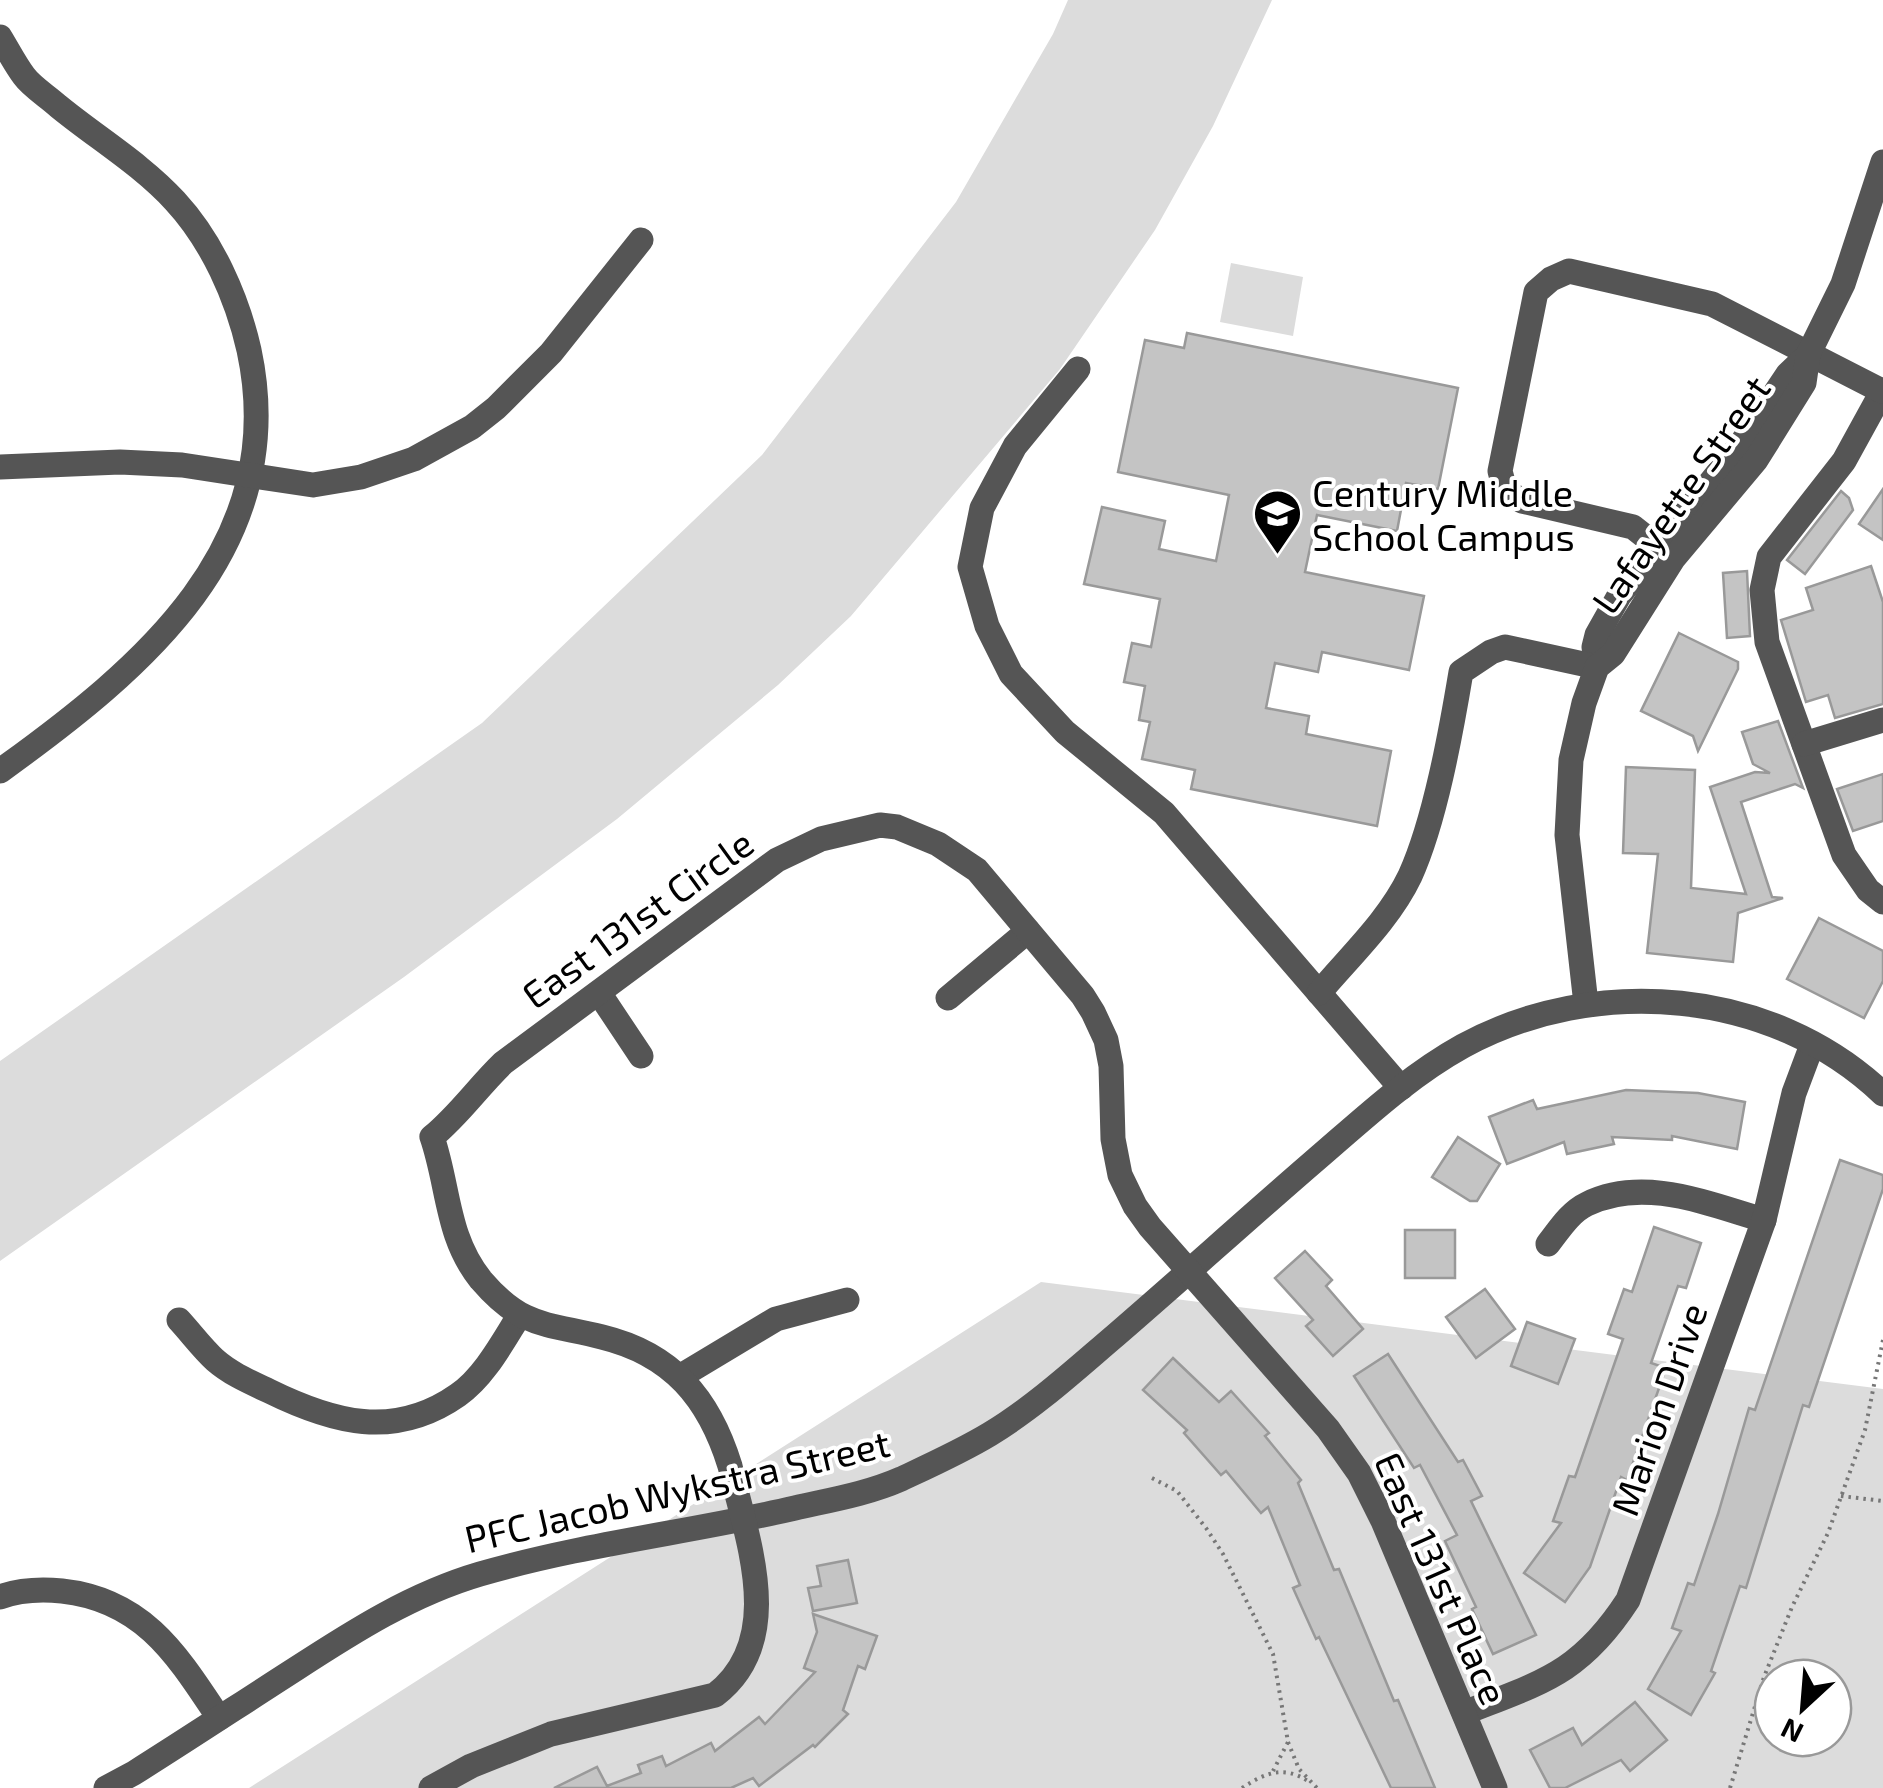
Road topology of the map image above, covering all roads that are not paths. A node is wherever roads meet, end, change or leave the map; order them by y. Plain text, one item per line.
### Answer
1 (0, 37) edge
2 (1883, 162) edge
3 (641, 240) dead end
4 (1808, 355) junction
5 (1078, 369) dead end
6 (1883, 390) edge
7 (0, 467) edge
8 (251, 473) junction
9 (1657, 546) junction
10 (1598, 668) junction
11 (1883, 720) edge
12 (1804, 744) junction
13 (0, 771) edge
14 (1883, 902) edge
15 (1028, 931) junction
16 (1319, 993) junction
17 (599, 994) junction
18 (948, 998) dead end
19 (1586, 1004) junction
20 (1812, 1045) junction
21 (641, 1056) dead end
22 (1401, 1088) junction
23 (1883, 1094) edge
24 (1764, 1220) junction
25 (1548, 1244) dead end
26 (1190, 1272) junction
27 (847, 1300) dead end
28 (519, 1316) junction
29 (179, 1320) dead end
30 (681, 1376) junction
31 (742, 1520) junction
32 (0, 1597) edge
33 (1464, 1713) junction
34 (219, 1718) junction
35 (106, 1788) edge
36 (431, 1788) edge
37 (1494, 1788) edge

1 - 8 street
2 - 4 street, Lafayette Street
3 - 8 street
4 - 6 street
4 - 9 street, Lafayette Street
4 - 9 street
4 - 10 street, Lafayette Street
5 - 16 street
6 - 12 street
7 - 8 street
8 - 13 street
9 - 10 street, Lafayette Street
10 - 16 street
10 - 19 street, Lafayette Street
11 - 12 street
12 - 14 street
15 - 17 street, East 131st Circle
15 - 18 street
15 - 26 street, East 131st Circle
16 - 22 street
17 - 21 street
17 - 28 street, East 131st Circle
19 - 20 street, PFC Jacob Wykstra Street
19 - 22 street, PFC Jacob Wykstra Street
20 - 23 street, PFC Jacob Wykstra Street
20 - 24 street, Marion Drive
22 - 26 street, PFC Jacob Wykstra Street
24 - 25 street
24 - 33 street, Marion Drive
26 - 31 street, PFC Jacob Wykstra Street
26 - 33 street, East 131st Place
27 - 30 street
28 - 29 street
28 - 30 street, East 131st Circle
30 - 31 street, East 131st Circle
31 - 34 street, PFC Jacob Wykstra Street
31 - 36 street, East 131st Circle
32 - 34 street
33 - 37 street, East 131st Place
34 - 35 street, PFC Jacob Wykstra Street

